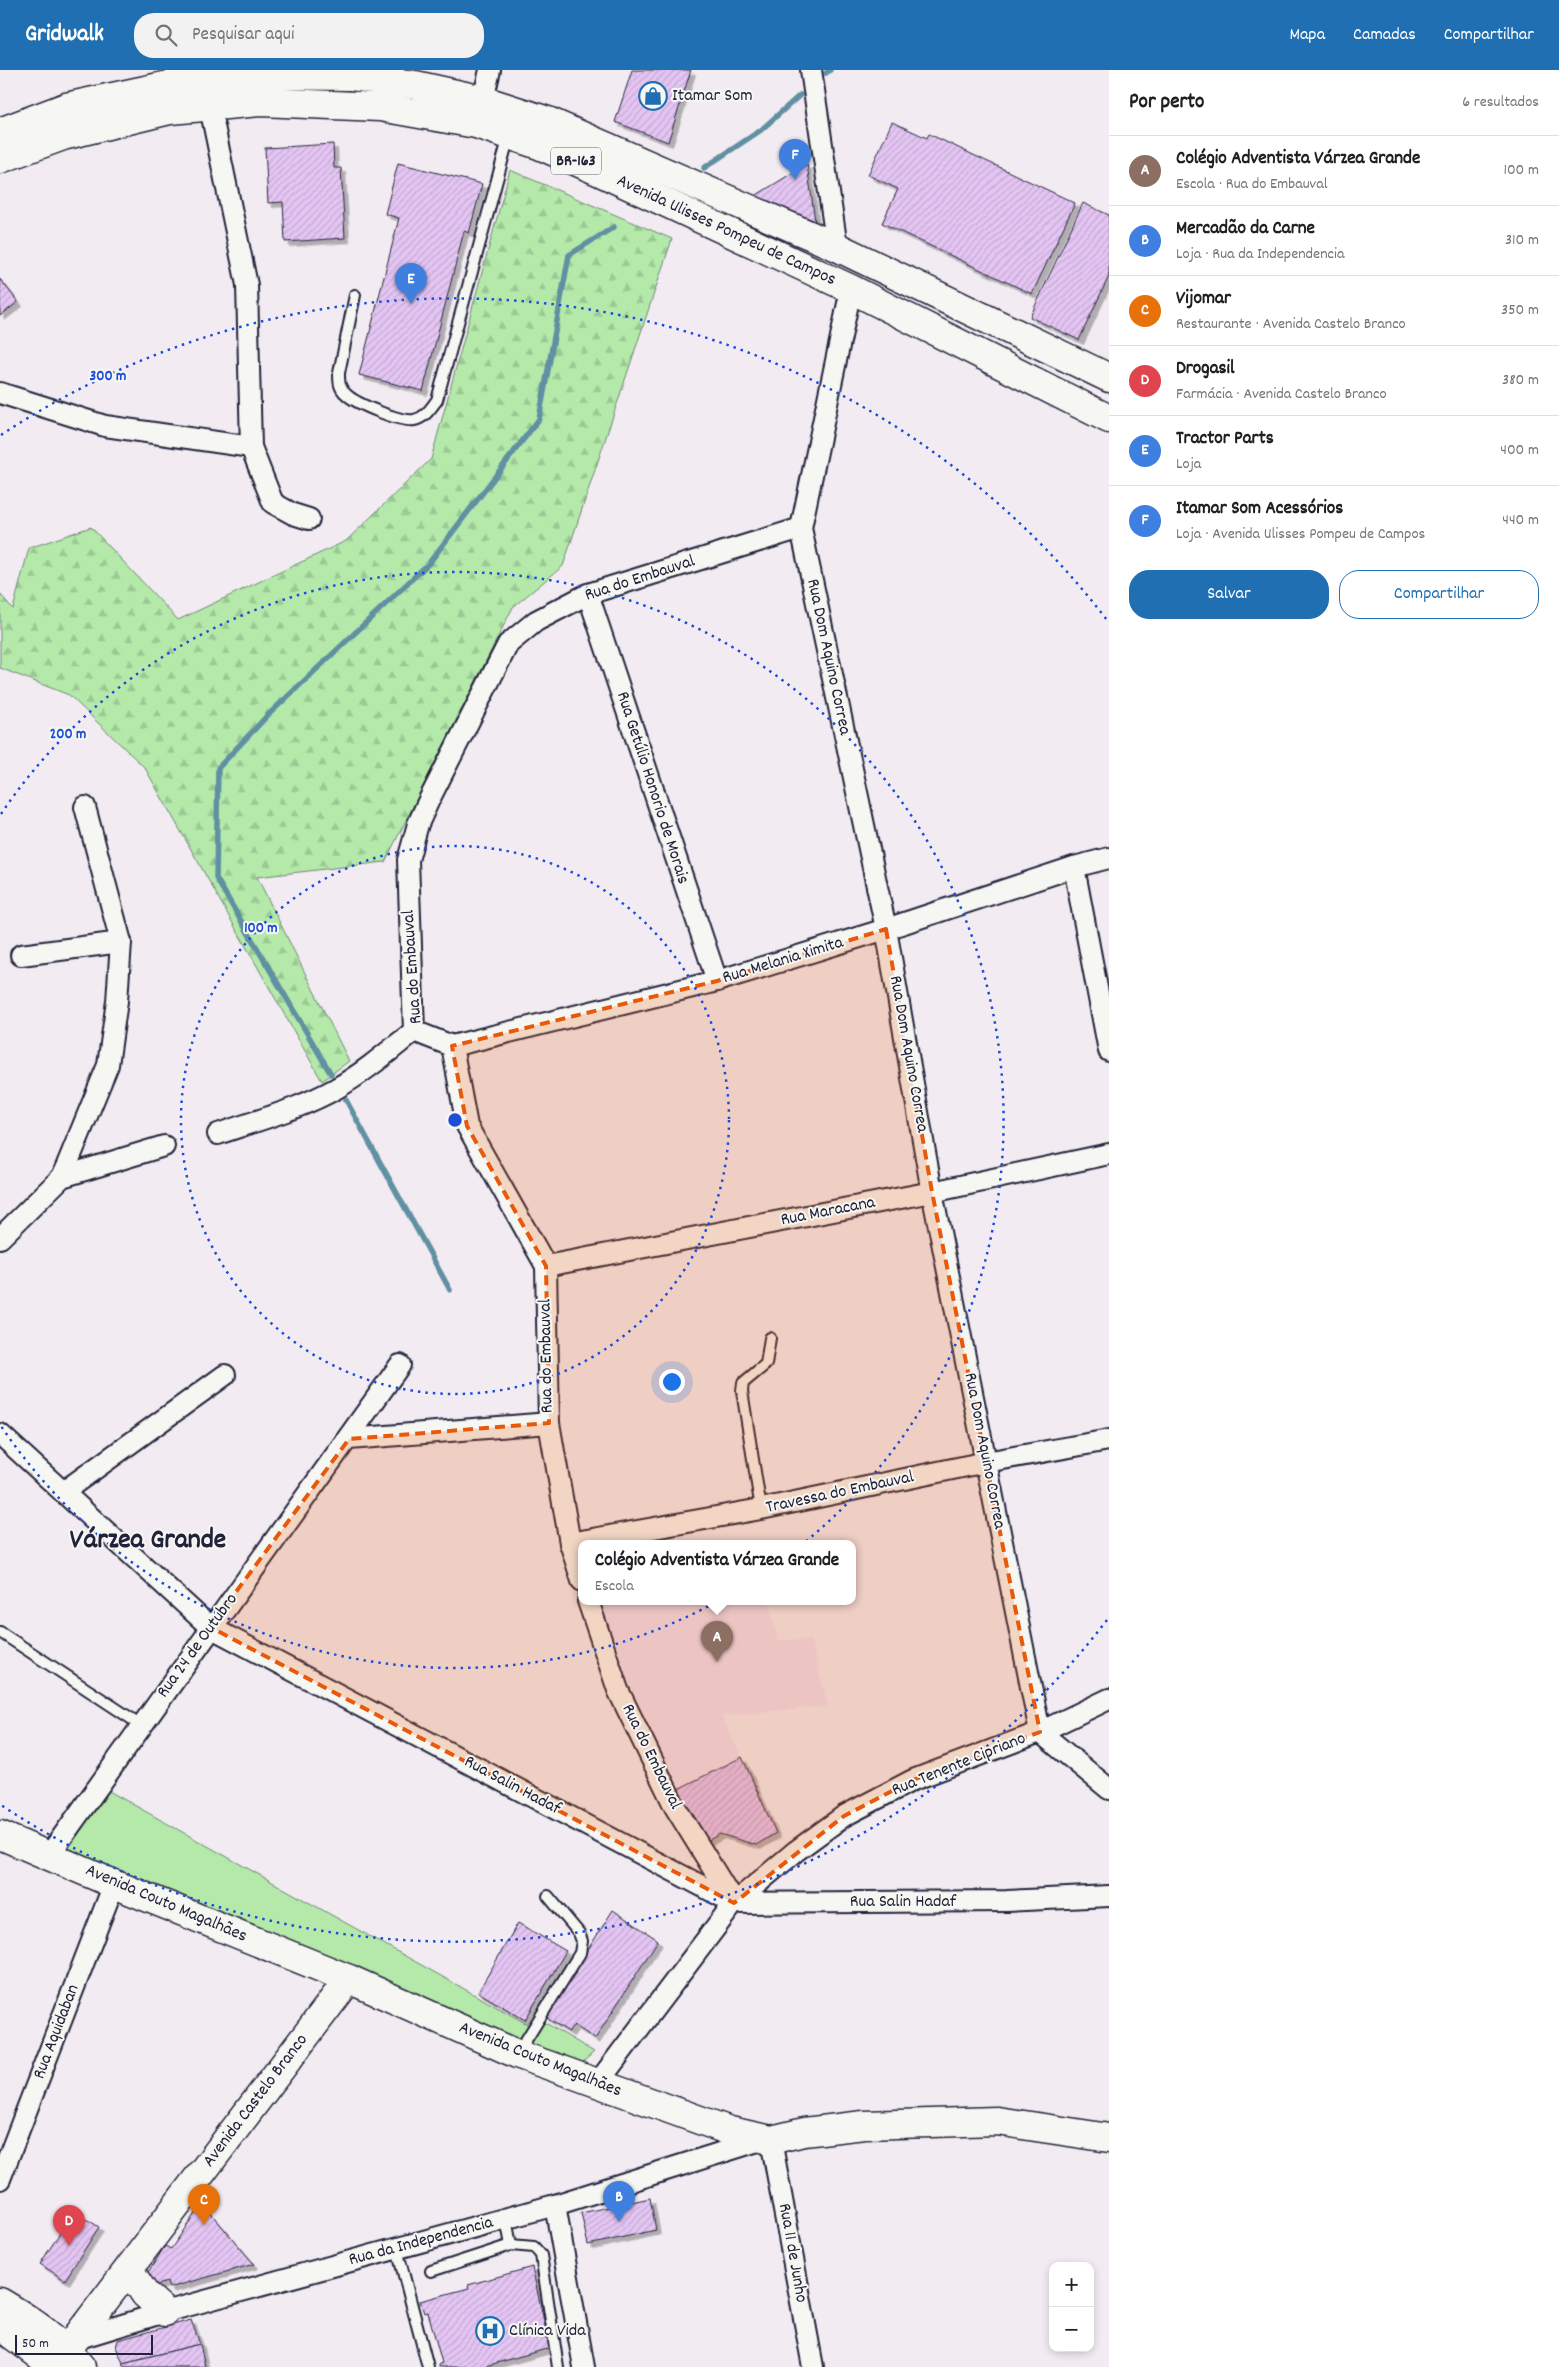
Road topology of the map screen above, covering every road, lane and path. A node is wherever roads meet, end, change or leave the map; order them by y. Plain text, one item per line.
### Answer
1 (490, 70) edge
2 (811, 70) edge
3 (171, 77) edge
4 (483, 100) junction
5 (210, 107) junction
6 (0, 132) edge
7 (509, 135) junction
8 (0, 159) edge
9 (837, 247) junction
10 (851, 289) junction
11 (354, 295) dead end
12 (1109, 378) edge
13 (0, 393) edge
14 (1109, 419) edge
15 (251, 447) junction
16 (309, 520) dead end
17 (801, 528) junction
18 (588, 594) junction
19 (85, 807) dead end
20 (1109, 858) edge
21 (1074, 867) junction
22 (886, 929) junction
23 (121, 942) junction
24 (21, 955) dead end
25 (717, 981) junction
26 (414, 1031) junction
27 (452, 1046) junction
28 (1109, 1051) edge
29 (218, 1134) dead end
30 (164, 1146) dead end
31 (1109, 1154) edge
32 (62, 1177) junction
33 (932, 1192) junction
34 (0, 1238) edge
35 (546, 1266) junction
36 (770, 1338) dead end
37 (400, 1365) dead end
38 (225, 1375) dead end
39 (548, 1423) junction
40 (0, 1434) edge
41 (349, 1440) junction
42 (1109, 1440) edge
43 (986, 1462) junction
44 (63, 1492) junction
45 (761, 1509) junction
46 (587, 1540) edge
47 (578, 1542) edge
48 (570, 1543) junction
49 (578, 1568) edge
50 (589, 1605) edge
51 (210, 1627) junction
52 (0, 1632) edge
53 (1109, 1699) edge
54 (141, 1726) junction
55 (1040, 1732) junction
56 (1109, 1789) edge
57 (0, 1835) edge
58 (50, 1854) junction
59 (114, 1884) junction
60 (548, 1896) dead end
61 (1109, 1896) edge
62 (734, 1903) junction
63 (348, 1979) junction
64 (517, 2054) junction
65 (597, 2084) junction
66 (1109, 2138) edge
67 (767, 2139) junction
68 (0, 2179) edge
69 (555, 2205) junction
70 (506, 2219) junction
71 (511, 2245) junction
72 (397, 2249) junction
73 (129, 2270) junction
74 (430, 2271) dead end
75 (0, 2302) edge
76 (165, 2312) junction
77 (0, 2326) edge
78 (65, 2360) edge
79 (428, 2367) edge
80 (558, 2367) edge
81 (584, 2367) edge
82 (813, 2367) edge

1 - 4 street
2 - 9 street
3 - 4 main road, Avenida Ulisses Pompeu de Campos / BR-163
3 - 6 main road, Avenida Ulisses Pompeu de Campos / BR-163
4 - 9 main road, Avenida Ulisses Pompeu de Campos / BR-163
5 - 7 main road, Avenida Ulisses Pompeu de Campos / BR-163
5 - 8 main road, Avenida Ulisses Pompeu de Campos / BR-163
5 - 15 street
7 - 10 main road, Avenida Ulisses Pompeu de Campos / BR-163
7 - 11 lane
9 - 12 main road, Avenida Ulisses Pompeu de Campos / BR-163
10 - 14 main road, Avenida Ulisses Pompeu de Campos / BR-163
10 - 17 street, Rua Dom Aquino Correa
13 - 15 street
15 - 16 street
17 - 18 street, Rua do Embauval
17 - 22 street, Rua Dom Aquino Correa
18 - 25 street, Rua Getúlio Honorio de Morais
18 - 26 street, Rua do Embauval
19 - 23 street
20 - 21 street, Rua Melania Ximita
21 - 22 street, Rua Melania Ximita
21 - 28 street
22 - 25 street, Rua Melania Ximita
22 - 33 street, Rua Dom Aquino Correa
23 - 24 street
23 - 32 street
25 - 27 street, Rua Melania Ximita
26 - 27 street, Rua do Embauval
26 - 29 street
27 - 35 street, Rua do Embauval
30 - 32 street
31 - 33 street, Rua Maracana
32 - 34 street
33 - 35 street, Rua Maracana
33 - 43 street, Rua Dom Aquino Correa
35 - 39 street, Rua do Embauval
36 - 45 lane
37 - 41 street, Rua 24 de Outubro
38 - 44 street
39 - 41 street
39 - 48 street, Rua do Embauval
40 - 44 street, Rua Salin Hadaf
41 - 51 street, Rua 24 de Outubro
42 - 43 street, Travessa do Embauval
43 - 45 street, Travessa do Embauval
43 - 55 street, Rua Dom Aquino Correa
44 - 51 street, Rua Salin Hadaf
45 - 46 street, Travessa do Embauval
47 - 48 street, Travessa do Embauval
48 - 49 street, Rua do Embauval
50 - 62 street, Rua do Embauval
51 - 54 street, Rua 24 de Outubro
51 - 62 street, Rua Salin Hadaf
52 - 54 lane
53 - 55 street, Rua Tenente Cipriano
54 - 58 street, Rua 24 de Outubro
55 - 56 street
55 - 62 street, Rua Tenente Cipriano
57 - 58 main road, Avenida Couto Magalhães
58 - 59 main road, Avenida Couto Magalhães
59 - 63 main road, Avenida Couto Magalhães
59 - 68 street, Rua Aquidaban
60 - 64 lane
61 - 62 street, Rua Salin Hadaf
62 - 65 street, Rua Tenente Cipriano
63 - 64 main road, Avenida Couto Magalhães
63 - 73 main road, Avenida Castelo Branco
64 - 65 main road, Avenida Couto Magalhães
65 - 67 main road, Avenida Couto Magalhães
66 - 67 main road, Avenida Couto Magalhães
67 - 69 street, Rua da Independencia
67 - 82 street, Rua 11 de Junho
69 - 70 street, Rua da Independencia
69 - 81 street
70 - 71 lane
70 - 72 street, Rua da Independencia
71 - 74 lane
71 - 80 lane
72 - 76 street, Rua da Independencia
72 - 79 lane
73 - 76 main road
73 - 78 main road, Avenida Castelo Branco
75 - 78 main road
76 - 78 street, Rua da Independencia
77 - 78 main road

